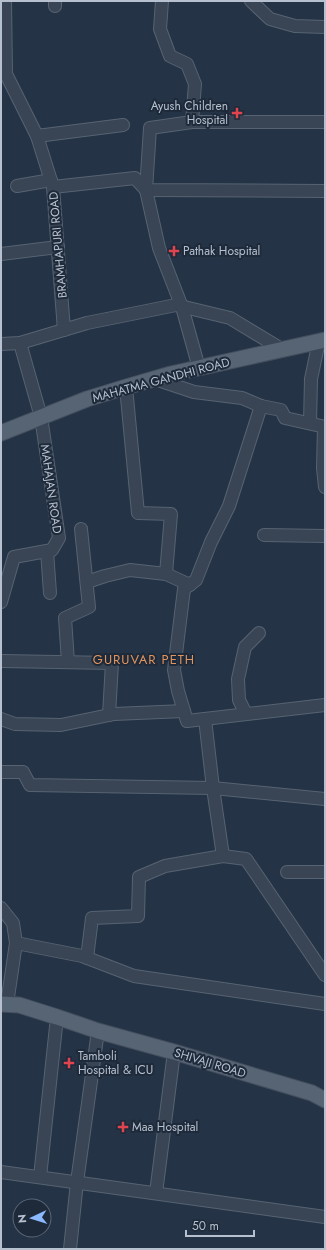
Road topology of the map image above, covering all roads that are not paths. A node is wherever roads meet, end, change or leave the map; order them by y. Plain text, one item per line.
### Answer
1 (5, 1) edge
2 (162, 1) edge
3 (251, 1) edge
4 (325, 27) edge
5 (3, 75) edge
6 (192, 122) junction
7 (325, 122) edge
8 (123, 125) dead end
9 (37, 136) junction
10 (52, 183) junction
11 (16, 186) dead end
12 (146, 190) junction
13 (325, 191) edge
14 (58, 247) junction
15 (1, 254) edge
16 (182, 307) junction
17 (64, 330) junction
18 (322, 340) edge
19 (20, 343) junction
20 (1, 344) edge
21 (283, 350) junction
22 (199, 368) junction
23 (154, 379) junction
24 (126, 387) junction
25 (261, 406) junction
26 (41, 417) junction
27 (310, 423) junction
28 (324, 427) edge
29 (1, 434) edge
30 (325, 487) edge
31 (81, 529) dead end
32 (264, 535) dead end
33 (325, 536) edge
34 (47, 551) junction
35 (166, 574) junction
36 (86, 582) junction
37 (190, 584) junction
38 (50, 593) dead end
39 (1, 598) edge
40 (1, 602) edge
41 (259, 633) dead end
42 (1, 661) edge
43 (68, 662) junction
44 (325, 705) edge
45 (184, 711) junction
46 (246, 714) junction
47 (109, 715) junction
48 (1, 719) edge
49 (205, 719) junction
50 (1, 772) edge
51 (213, 788) junction
52 (325, 799) edge
53 (223, 856) junction
54 (287, 872) dead end
55 (325, 872) edge
56 (1, 908) edge
57 (16, 943) junction
58 (86, 958) junction
59 (321, 964) edge
60 (325, 974) edge
61 (4, 1004) edge
62 (325, 1004) edge
63 (57, 1017) junction
64 (98, 1031) junction
65 (174, 1052) junction
66 (325, 1100) edge
67 (1, 1172) edge
68 (40, 1177) junction
69 (77, 1182) junction
70 (156, 1193) junction
71 (325, 1217) edge
72 (70, 1249) edge

1 - 5 street, BRAMHAPURI ROAD
2 - 6 street
3 - 4 street
5 - 9 street, BRAMHAPURI ROAD
6 - 7 street
6 - 12 street
8 - 9 street
9 - 10 street, BRAMHAPURI ROAD
10 - 11 street
10 - 12 street
10 - 14 street, BRAMHAPURI ROAD
12 - 13 street
12 - 16 street
14 - 15 street
14 - 17 street, BRAMHAPURI ROAD
16 - 17 street
16 - 21 street
16 - 22 street
17 - 19 street
18 - 21 main road, MAHATMA GANDHI ROAD
18 - 27 street
19 - 20 street
19 - 26 street
21 - 22 main road, MAHATMA GANDHI ROAD
22 - 23 main road, MAHATMA GANDHI ROAD
23 - 24 main road, MAHATMA GANDHI ROAD
23 - 25 street
24 - 26 main road, MAHATMA GANDHI ROAD
24 - 35 street
25 - 27 street
25 - 37 street
26 - 29 main road, MAHATMA GANDHI ROAD
26 - 34 street, MAHAJAN ROAD
27 - 28 street
28 - 30 street
31 - 36 street
32 - 33 street
34 - 38 street
34 - 39 street, MAHAJAN ROAD
35 - 36 street
35 - 37 street
36 - 43 street
37 - 45 street
39 - 40 street
41 - 46 street
42 - 43 street
43 - 47 street
44 - 46 street
45 - 47 street
45 - 49 street
46 - 49 street
47 - 48 street
49 - 51 street
50 - 51 street
51 - 52 street
51 - 53 street
53 - 58 street
53 - 59 street
54 - 55 street
56 - 57 street
57 - 58 street
57 - 61 street
58 - 62 street
59 - 60 street
61 - 63 main road, SHIVAJI ROAD
63 - 64 main road, SHIVAJI ROAD
63 - 68 street
64 - 65 main road, SHIVAJI ROAD
64 - 69 street
65 - 66 main road, SHIVAJI ROAD
65 - 70 street
67 - 68 street
68 - 69 street
69 - 70 street
69 - 72 street
70 - 71 street

